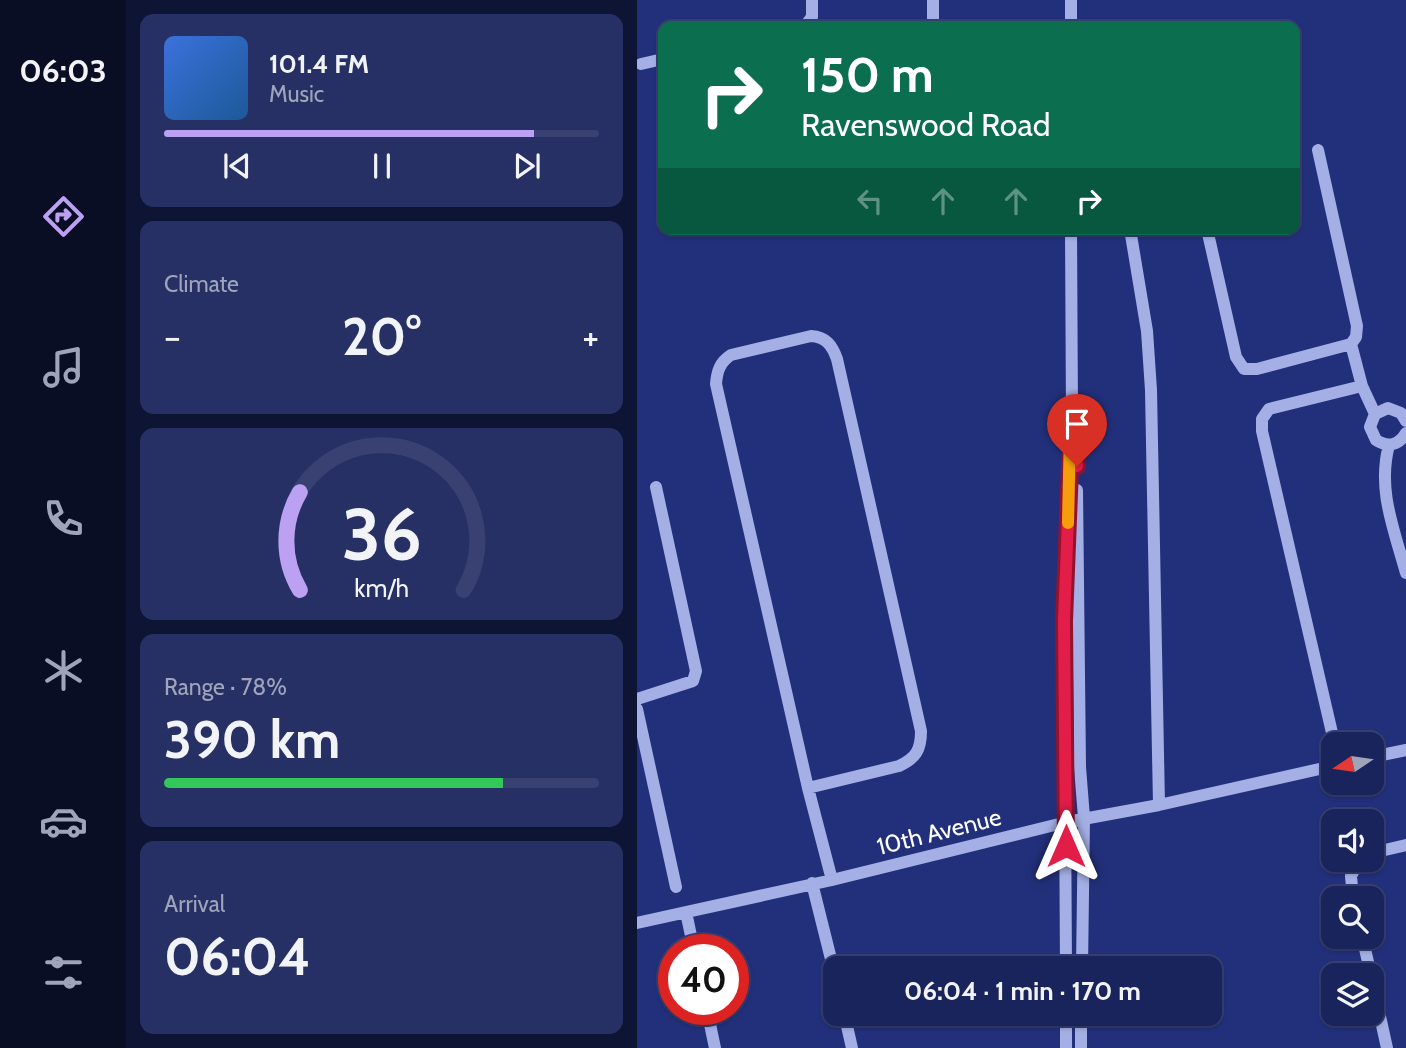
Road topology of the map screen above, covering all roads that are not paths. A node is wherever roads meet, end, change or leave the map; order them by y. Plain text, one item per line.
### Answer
1 (812, 0) edge
2 (933, 0) edge
3 (1071, 0) edge
4 (809, 21) edge
5 (933, 21) edge
6 (1071, 21) edge
7 (658, 60) edge
8 (641, 64) dead end
9 (1318, 149) dead end
10 (1071, 235) edge
11 (1132, 235) edge
12 (1208, 235) edge
13 (1351, 344) junction
14 (1362, 386) junction
15 (1375, 414) junction
16 (1404, 415) edge
17 (1072, 416) junction
18 (1405, 437) edge
19 (1389, 445) junction
20 (656, 487) dead end
21 (1406, 573) edge
22 (637, 699) edge
23 (637, 709) edge
24 (1332, 732) edge
25 (1406, 750) edge
26 (1384, 755) edge
27 (1321, 769) edge
28 (808, 788) junction
29 (1159, 805) junction
30 (1084, 818) junction
31 (1067, 822) junction
32 (1406, 845) edge
33 (1384, 850) edge
34 (832, 880) junction
35 (812, 883) junction
36 (676, 887) dead end
37 (686, 912) junction
38 (637, 923) edge
39 (691, 934) edge
40 (830, 956) edge
41 (1066, 956) edge
42 (1082, 956) edge
43 (710, 1025) edge
44 (847, 1026) edge
45 (1066, 1026) edge
46 (1081, 1026) edge
47 (1382, 1026) edge
48 (715, 1048) edge
49 (852, 1048) edge
50 (1066, 1048) edge
51 (1081, 1048) edge
52 (1387, 1048) edge

1 - 4 street
2 - 5 street
3 - 6 street
7 - 8 street
9 - 13 street
10 - 17 street
11 - 29 street
12 - 13 street
13 - 14 street
14 - 15 street
14 - 24 street
15 - 16 street
15 - 19 street
17 - 30 street
17 - 31 street
18 - 19 street
19 - 21 street
20 - 22 street
23 - 36 street
25 - 26 street
27 - 29 street, 10th Avenue
28 - 28 street
28 - 34 street
29 - 30 street, 10th Avenue
30 - 31 street, 10th Avenue
30 - 42 street
31 - 34 street, 10th Avenue
31 - 41 street
32 - 33 street
34 - 35 street, 10th Avenue
35 - 37 street, 10th Avenue
35 - 40 street
37 - 38 street, 10th Avenue
37 - 39 street
43 - 48 street
44 - 49 street
45 - 50 street
46 - 51 street
47 - 52 street

